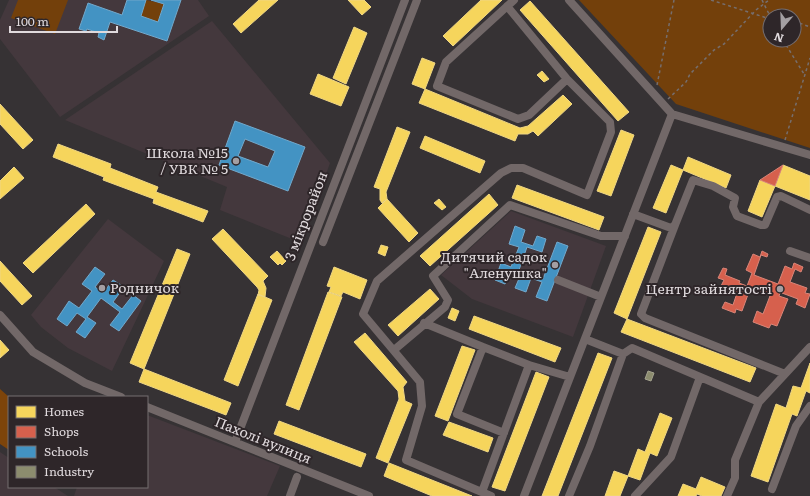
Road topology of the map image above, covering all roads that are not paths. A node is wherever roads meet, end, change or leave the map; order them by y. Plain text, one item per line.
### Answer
1 (405, 0) edge
2 (418, 0) edge
3 (514, 0) edge
4 (569, 0) edge
5 (507, 6) junction
6 (567, 79) junction
7 (672, 114) junction
8 (810, 155) edge
9 (810, 210) edge
10 (633, 214) junction
11 (675, 225) junction
12 (625, 236) junction
13 (323, 242) dead end
14 (790, 251) dead end
15 (810, 258) edge
16 (558, 280) dead end
17 (601, 297) junction
18 (0, 315) edge
19 (424, 323) junction
20 (585, 339) junction
21 (483, 347) junction
22 (810, 347) edge
23 (394, 350) junction
24 (622, 354) junction
25 (530, 365) junction
26 (785, 374) junction
27 (570, 377) junction
28 (700, 377) junction
29 (119, 396) edge
30 (758, 402) junction
31 (810, 406) edge
32 (148, 407) edge
33 (504, 433) junction
34 (234, 442) junction
35 (297, 477) dead end
36 (772, 489) dead end
37 (482, 492) junction
38 (290, 496) edge
39 (369, 496) edge
40 (491, 496) edge
41 (524, 496) edge
42 (569, 496) edge
43 (635, 496) edge
44 (727, 496) edge

1 - 34 street, 3 мікрорайон
2 - 13 street, 3 мікрорайон
3 - 5 street
4 - 7 street
5 - 6 street
5 - 6 street
6 - 23 street
7 - 8 street
7 - 10 street
9 - 11 street
10 - 11 street
10 - 12 street
11 - 26 street
12 - 17 street
12 - 19 street
14 - 15 street
16 - 17 street
17 - 20 street
18 - 29 street
19 - 21 street
19 - 23 street
20 - 24 street
20 - 27 street
21 - 25 street
21 - 33 street
22 - 26 street
23 - 37 street
24 - 28 street
24 - 42 street
25 - 27 street
25 - 33 street
26 - 30 street
27 - 41 street
28 - 30 street
28 - 43 street
30 - 44 street
31 - 36 street
32 - 34 street, Пахолі вулиця
33 - 37 street
34 - 39 street, Пахолі вулиця
35 - 38 street
37 - 40 street

